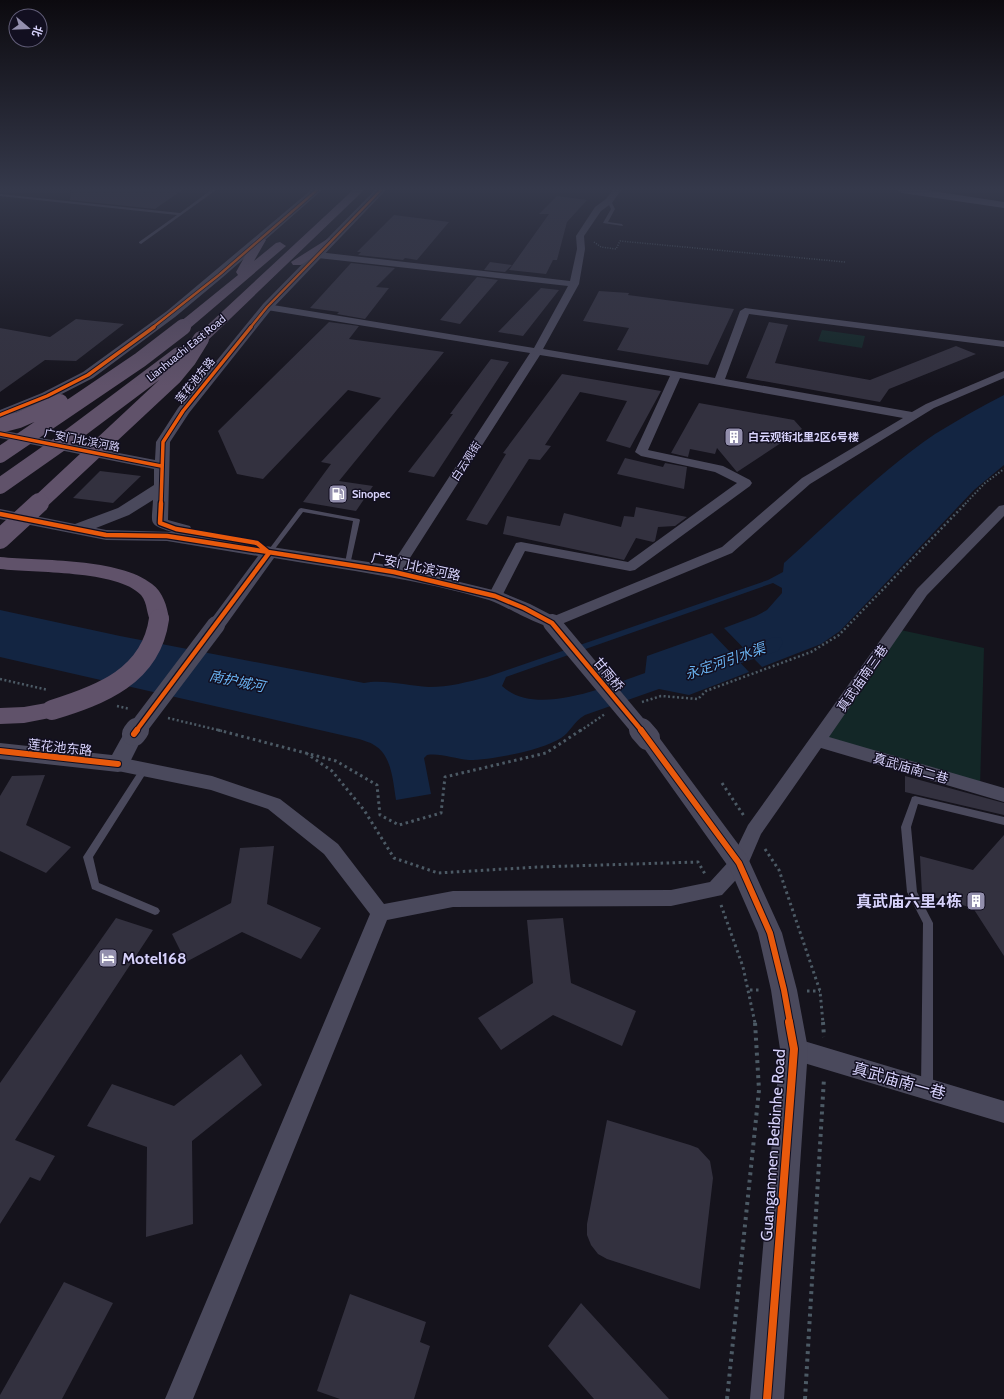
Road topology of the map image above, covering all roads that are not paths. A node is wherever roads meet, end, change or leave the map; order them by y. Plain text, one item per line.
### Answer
1 (242, 255) edge
2 (251, 255) edge
3 (269, 255) edge
4 (291, 255) edge
5 (308, 255) edge
6 (318, 255) edge
7 (321, 255) edge
8 (580, 255) edge
9 (235, 284) junction
10 (574, 284) junction
11 (259, 286) junction
12 (267, 307) junction
13 (206, 334) junction
14 (1004, 344) edge
15 (537, 351) junction
16 (676, 374) junction
17 (1004, 374) edge
18 (719, 381) junction
19 (104, 384) junction
20 (0, 415) edge
21 (913, 416) junction
22 (0, 425) edge
23 (0, 434) edge
24 (0, 455) edge
25 (161, 466) junction
26 (0, 486) edge
27 (161, 487) junction
28 (1004, 509) edge
29 (0, 514) edge
30 (75, 529) junction
31 (0, 539) edge
32 (269, 553) junction
33 (0, 563) edge
34 (348, 563) junction
35 (394, 572) junction
36 (495, 596) junction
37 (552, 623) junction
38 (0, 716) edge
39 (648, 738) joint
40 (817, 740) junction
41 (0, 752) edge
42 (118, 764) junction
43 (145, 768) junction
44 (1004, 794) edge
45 (1004, 821) edge
46 (739, 863) junction
47 (155, 912) dead end
48 (380, 913) junction
49 (794, 1049) junction
50 (928, 1089) junction
51 (1004, 1112) edge
52 (179, 1399) edge
53 (767, 1399) edge

1 - 20 street
2 - 9 highway
3 - 9 highway, Lianhuachi East Road
4 - 11 highway, Lianhuachi East Road
5 - 11 highway
6 - 12 street, 莲花池东路
7 - 10 street
8 - 10 street, 白云观街
9 - 19 highway, Lianhuachi East Road, bridge
10 - 15 street, 白云观街
11 - 13 highway, Lianhuachi East Road
12 - 15 street
12 - 25 street, 莲花池东路
13 - 26 highway, Lianhuachi East Road, bridge
13 - 31 highway, bridge
14 - 18 street
15 - 16 street
15 - 35 street, 白云观街
16 - 18 street
16 - 36 street
17 - 21 street
18 - 21 street
19 - 22 highway, bridge
19 - 24 highway, Lianhuachi East Road, bridge
21 - 37 street
23 - 25 street, 广安门北滨河路
25 - 27 street, 莲花池东路
27 - 30 street
27 - 32 street, 莲花池东路
28 - 40 street, 真武庙南三巷
29 - 30 street
30 - 32 street
32 - 34 street, 广安门北滨河路
32 - 34 lane
32 - 42 street, bridge
33 - 38 highway, bridge
34 - 35 street, 广安门北滨河路
35 - 36 street, 广安门北滨河路
36 - 37 street, 广安门北滨河路
37 - 39 street, 甘雨桥, bridge
39 - 46 street, Guanganmen Beibinhe Road
40 - 44 street, 真武庙南二巷
40 - 46 street, 真武庙南三巷
41 - 42 street, 莲花池东路
42 - 43 street
43 - 47 lane
43 - 48 street
45 - 50 lane
46 - 48 street, 真武庙南三巷
46 - 49 street, Guanganmen Beibinhe Road
48 - 52 street
49 - 50 street, 真武庙南一巷
49 - 53 street, Guanganmen Beibinhe Road
50 - 51 street, 真武庙南一巷

